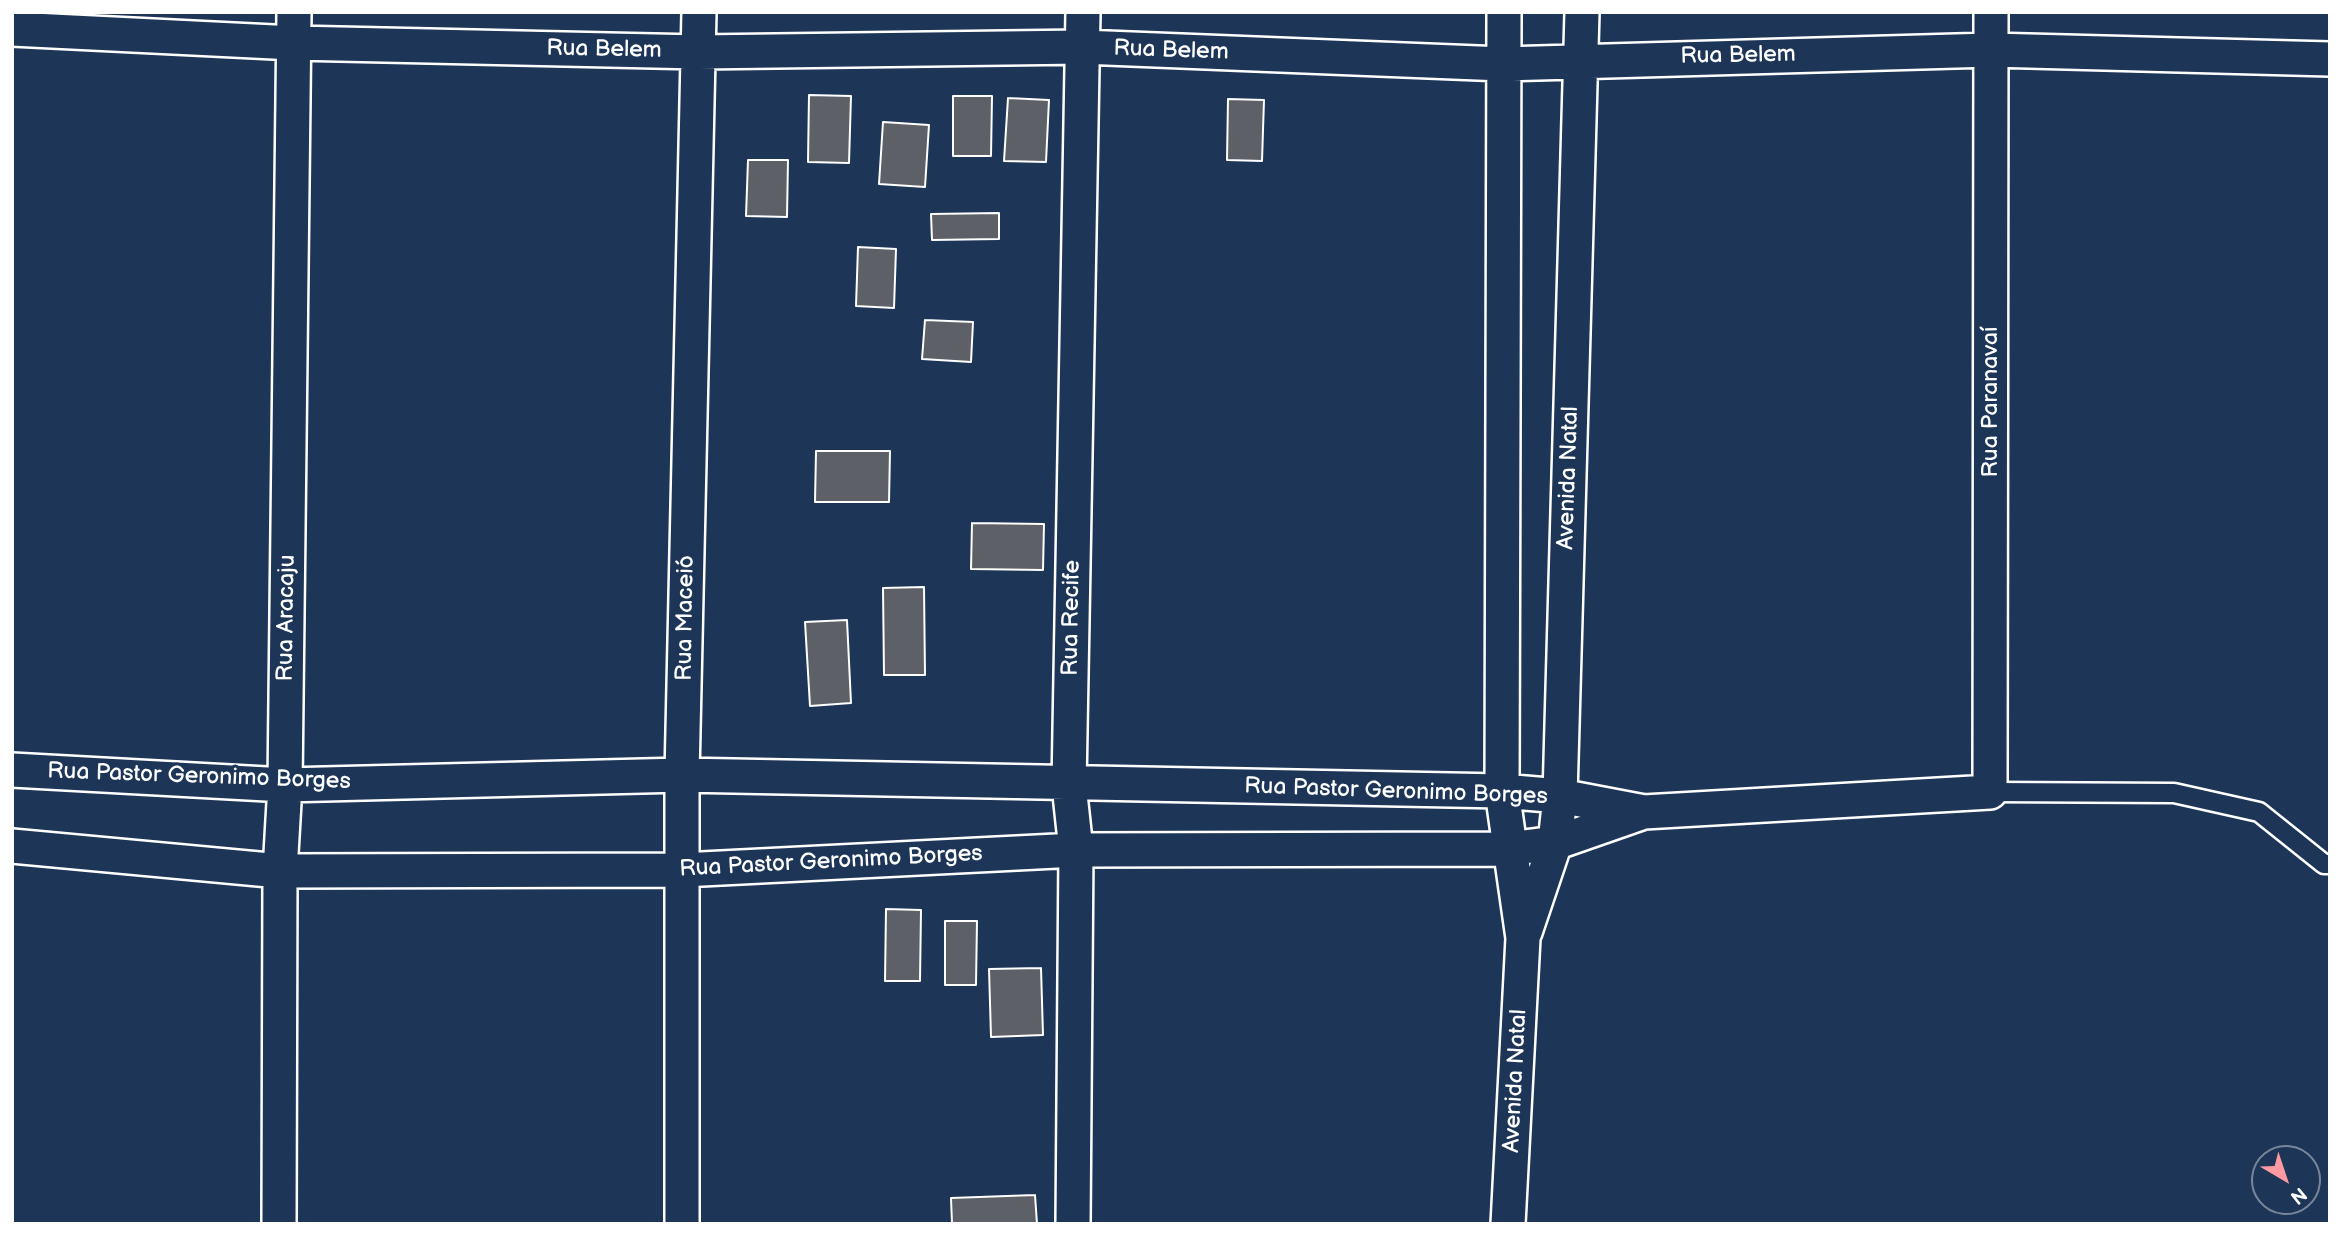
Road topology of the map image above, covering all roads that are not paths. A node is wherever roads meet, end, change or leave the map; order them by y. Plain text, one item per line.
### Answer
1 (699, 12) edge
2 (1083, 12) edge
3 (1504, 12) edge
4 (1582, 12) edge
5 (1992, 12) edge
6 (293, 28) edge
7 (12, 30) edge
8 (1082, 47) junction
9 (1991, 50) junction
10 (699, 51) junction
11 (2330, 59) edge
12 (1582, 60) junction
13 (1503, 64) junction
14 (12, 770) edge
15 (682, 775) junction
16 (285, 785) junction
17 (1069, 785) junction
18 (1502, 791) junction
19 (1990, 792) junction
20 (1560, 796) junction
21 (1644, 812) junction
22 (1555, 843) junction
23 (12, 846) edge
24 (1508, 849) junction
25 (1076, 850) junction
26 (2330, 864) edge
27 (682, 870) junction
28 (280, 871) junction
29 (1523, 938) junction
30 (279, 1224) edge
31 (682, 1224) edge
32 (1073, 1224) edge
33 (1508, 1224) edge

1 - 10 street, Rua Maceió
2 - 8 street, Rua Recife
3 - 13 street, Avenida Natal
4 - 12 street, Avenida Natal
5 - 9 street, Rua Paranavaí
6 - 7 street, Rua Belem
6 - 10 street, Rua Belem
6 - 16 street, Rua Aracaju
8 - 10 street, Rua Belem
8 - 13 street, Rua Belem
8 - 17 street, Rua Recife
9 - 11 street, Rua Belem
9 - 12 street, Rua Belem
9 - 19 street, Rua Paranavaí
10 - 15 street, Rua Maceió
12 - 13 street, Rua Belem
12 - 20 street, Avenida Natal
13 - 18 street, Avenida Natal
14 - 16 street, Rua Pastor Geronimo Borges
15 - 16 street, Rua Pastor Geronimo Borges
15 - 17 street, Rua Pastor Geronimo Borges
15 - 27 street, Rua Maceió
16 - 28 street, Rua Aracaju
17 - 18 street, Rua Pastor Geronimo Borges
17 - 25 street, Rua Recife
18 - 20 street, Rua Pastor Geronimo Borges
18 - 24 street, Avenida Natal
19 - 21 street, Rua Pastor Geronimo Borges
19 - 26 lane
20 - 21 street, Rua Pastor Geronimo Borges
20 - 22 street, Avenida Natal
21 - 22 street, Rua Pastor Geronimo Borges
22 - 24 street, Rua Pastor Geronimo Borges
22 - 29 street, Avenida Natal
23 - 28 street, Rua Pastor Geronimo Borges
24 - 25 street, Rua Pastor Geronimo Borges
24 - 29 street, Avenida Natal
25 - 27 street, Rua Pastor Geronimo Borges
25 - 32 street, Rua Recife
27 - 28 street, Rua Pastor Geronimo Borges
27 - 31 street, Rua Maceió
28 - 30 street, Rua Aracaju
29 - 33 street, Avenida Natal

